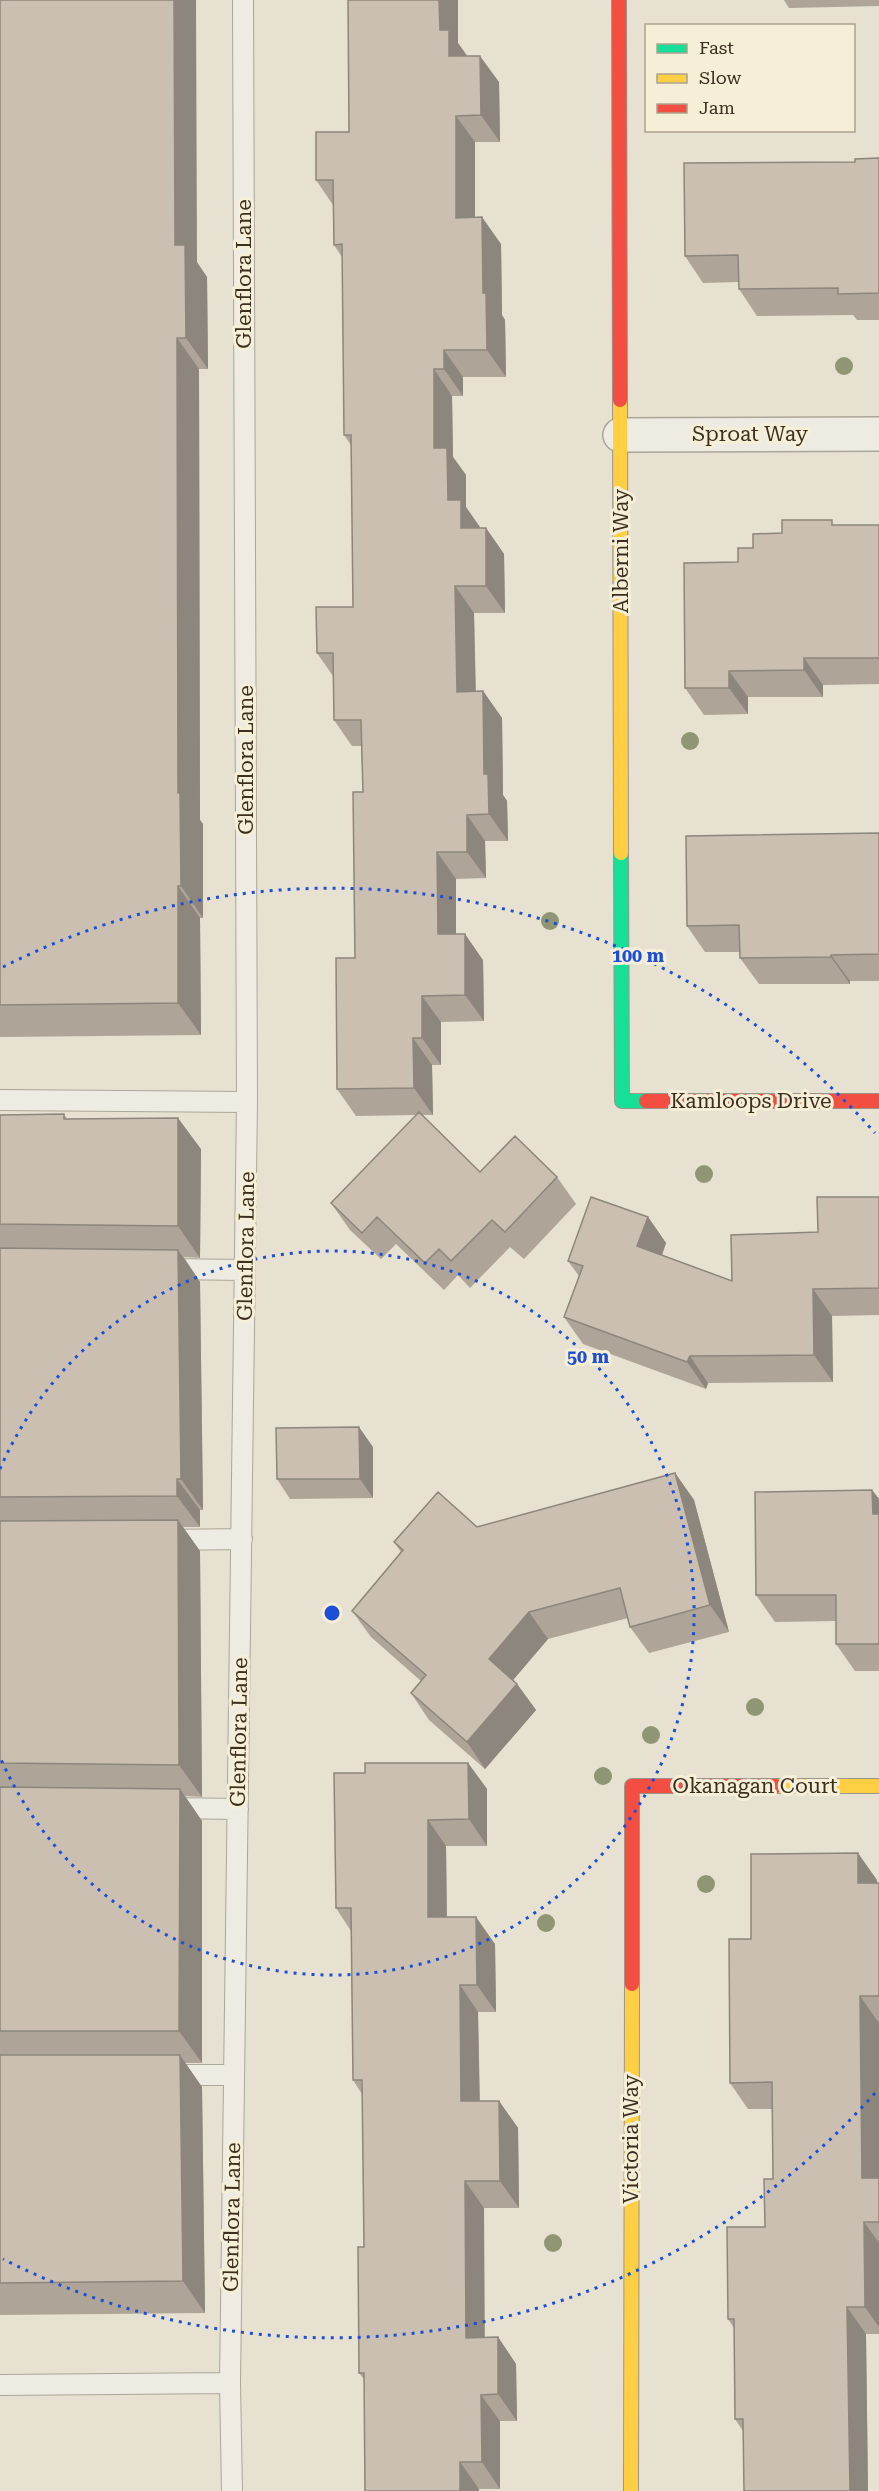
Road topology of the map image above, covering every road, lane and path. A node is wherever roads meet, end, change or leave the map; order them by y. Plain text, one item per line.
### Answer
1 (243, 0) edge
2 (619, 0) edge
3 (879, 434) edge
4 (620, 435) junction
5 (0, 1100) edge
6 (622, 1101) joint
7 (879, 1101) edge
8 (248, 1102) junction
9 (152, 1269) edge
10 (246, 1270) junction
11 (242, 1539) junction
12 (150, 1540) edge
13 (632, 1786) joint
14 (879, 1786) edge
15 (155, 1808) edge
16 (238, 1809) junction
17 (152, 2075) edge
18 (234, 2075) junction
19 (230, 2383) junction
20 (0, 2385) edge
21 (232, 2491) edge
22 (631, 2491) edge

1 - 8 lane, Glenflora Lane
2 - 4 street, Alberni Way
3 - 4 street, Sproat Way
4 - 6 street, Alberni Way
5 - 8 lane
6 - 7 street, Kamloops Drive
8 - 10 lane, Glenflora Lane
9 - 10 lane
10 - 11 lane, Glenflora Lane
11 - 12 lane
11 - 16 lane, Glenflora Lane
13 - 14 street, Okanagan Court
13 - 22 street, Victoria Way
15 - 16 lane
16 - 18 lane, Glenflora Lane
17 - 18 lane
18 - 19 lane, Glenflora Lane
19 - 20 lane
19 - 21 lane, Glenflora Lane

